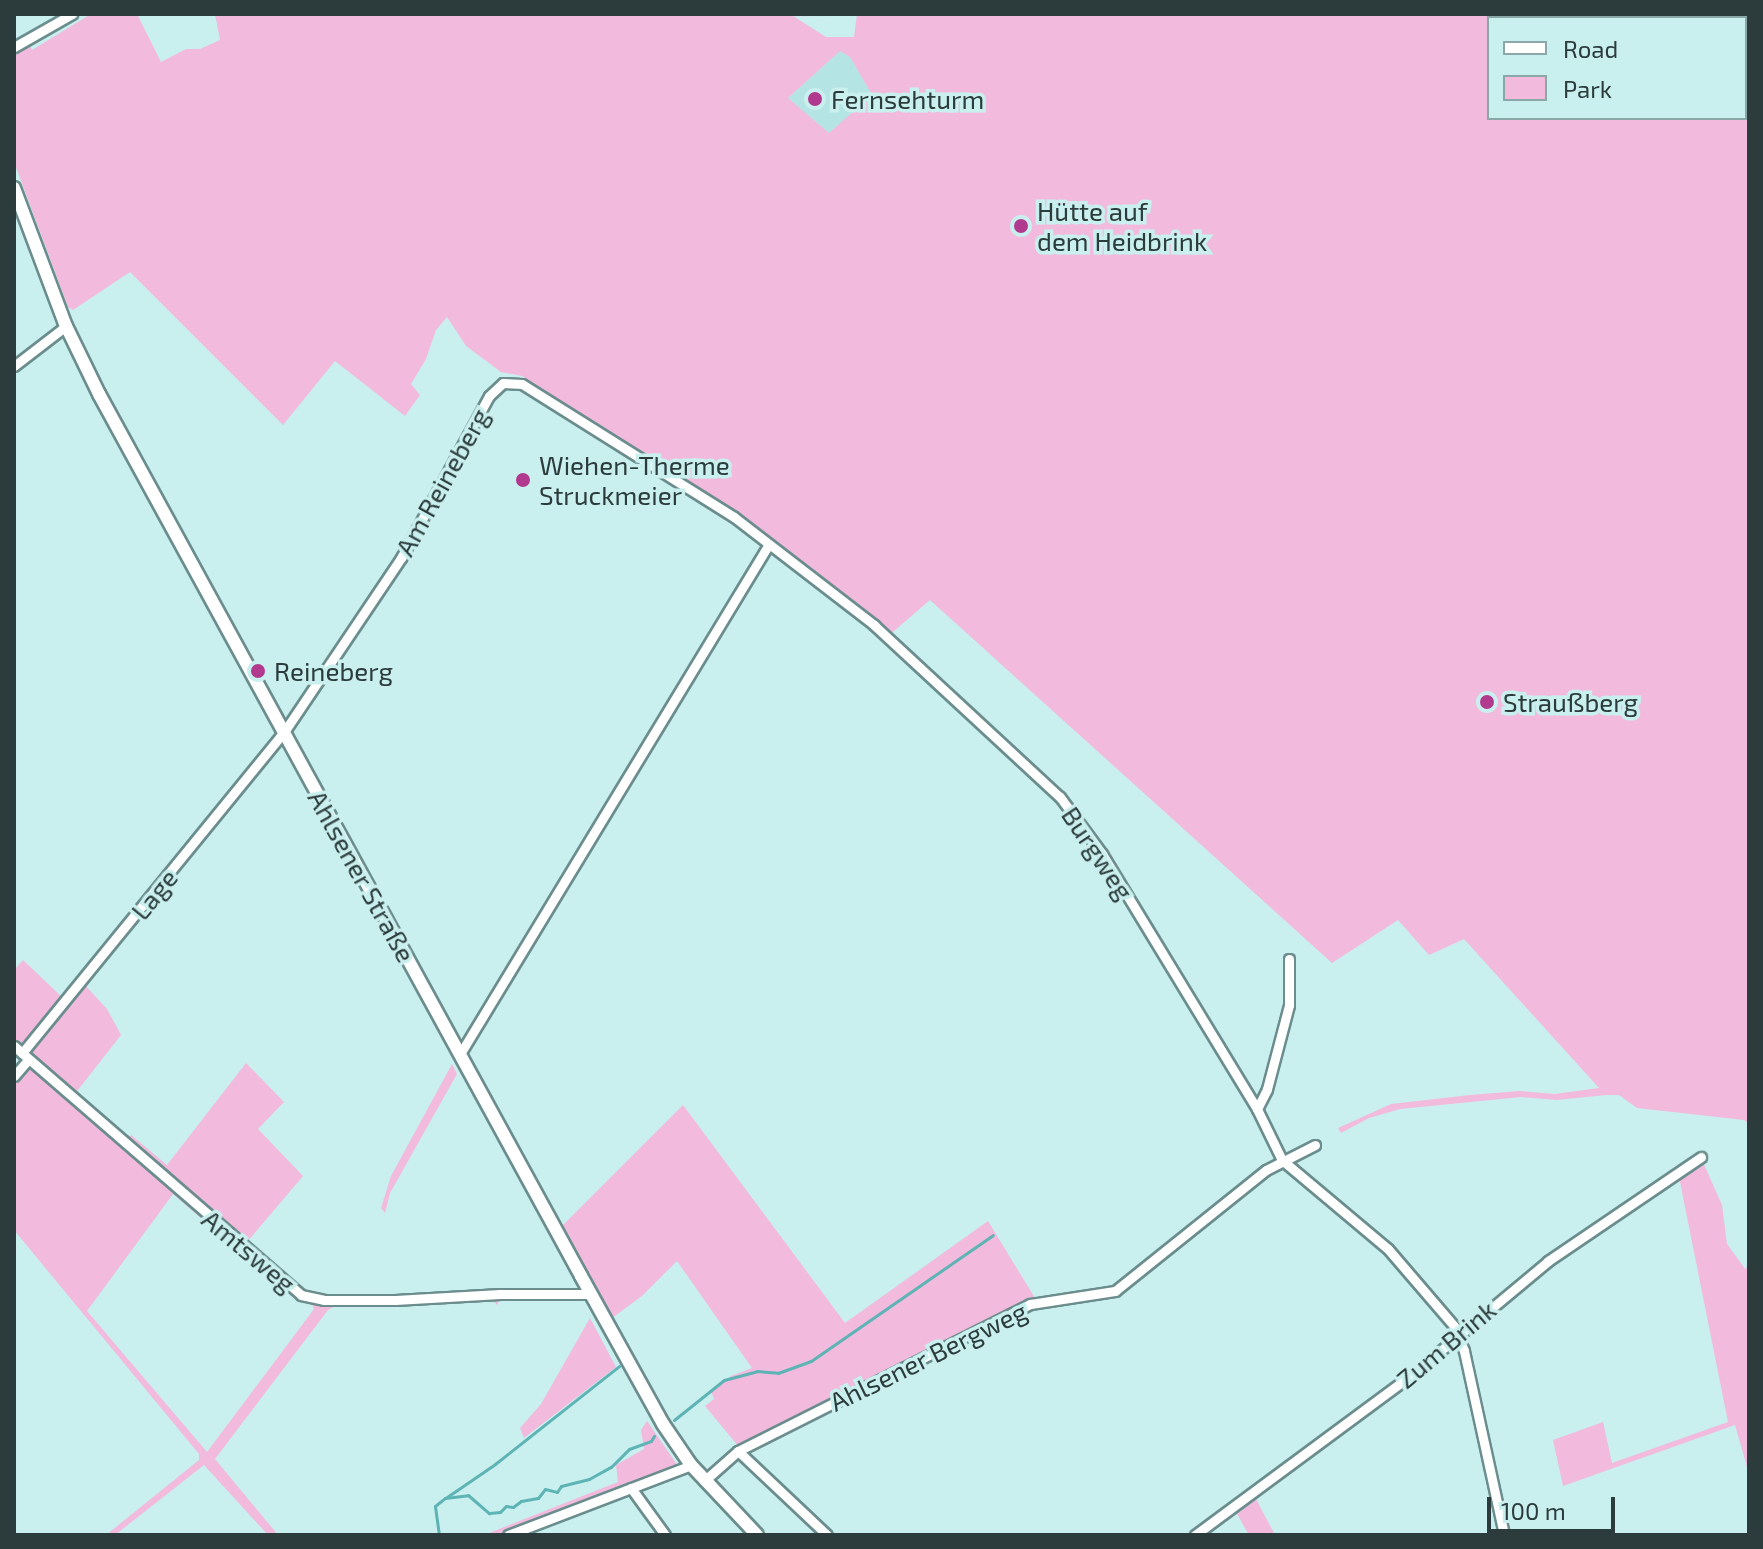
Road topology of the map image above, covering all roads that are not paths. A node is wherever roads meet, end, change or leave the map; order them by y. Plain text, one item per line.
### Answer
1 (72, 14) edge
2 (14, 47) edge
3 (14, 188) edge
4 (66, 326) junction
5 (14, 366) edge
6 (769, 544) junction
7 (886, 640) joint
8 (284, 732) junction
9 (1289, 959) dead end
10 (21, 1053) edge
11 (460, 1054) junction
12 (14, 1076) edge
13 (1257, 1109) junction
14 (1315, 1145) dead end
15 (1701, 1157) dead end
16 (1282, 1160) junction
17 (591, 1294) junction
18 (1458, 1336) junction
19 (738, 1451) junction
20 (691, 1465) junction
21 (704, 1481) junction
22 (631, 1488) junction
23 (531, 1531) edge
24 (508, 1535) edge
25 (665, 1535) edge
26 (757, 1535) edge
27 (827, 1535) edge
28 (1195, 1535) edge
29 (1504, 1535) edge

1 - 2 street
3 - 4 main road, Ahlsener Straße
4 - 5 street
4 - 8 main road, Ahlsener Straße
6 - 7 street, Am Reineberg
6 - 8 street, Am Reineberg
6 - 11 street
7 - 13 street, Burgweg
8 - 10 street, Lage
8 - 11 main road, Ahlsener Straße
9 - 13 street
10 - 12 street, Lage
10 - 17 street, Amtsweg
11 - 17 main road, Ahlsener Straße
13 - 16 street, Burgweg
14 - 16 street, Ahlsener Bergweg
15 - 18 street, Zum Brink
16 - 18 street, Burgweg
16 - 19 street, Ahlsener Bergweg
17 - 20 main road, Ahlsener Straße
18 - 28 street, Zum Brink
18 - 29 street, Burgweg
19 - 21 street, Ahlsener Bergweg
19 - 27 street
20 - 21 main road, Ahlsener Straße
20 - 22 street
21 - 26 main road, Ahlsener Straße
22 - 23 street
22 - 25 street
23 - 24 street

